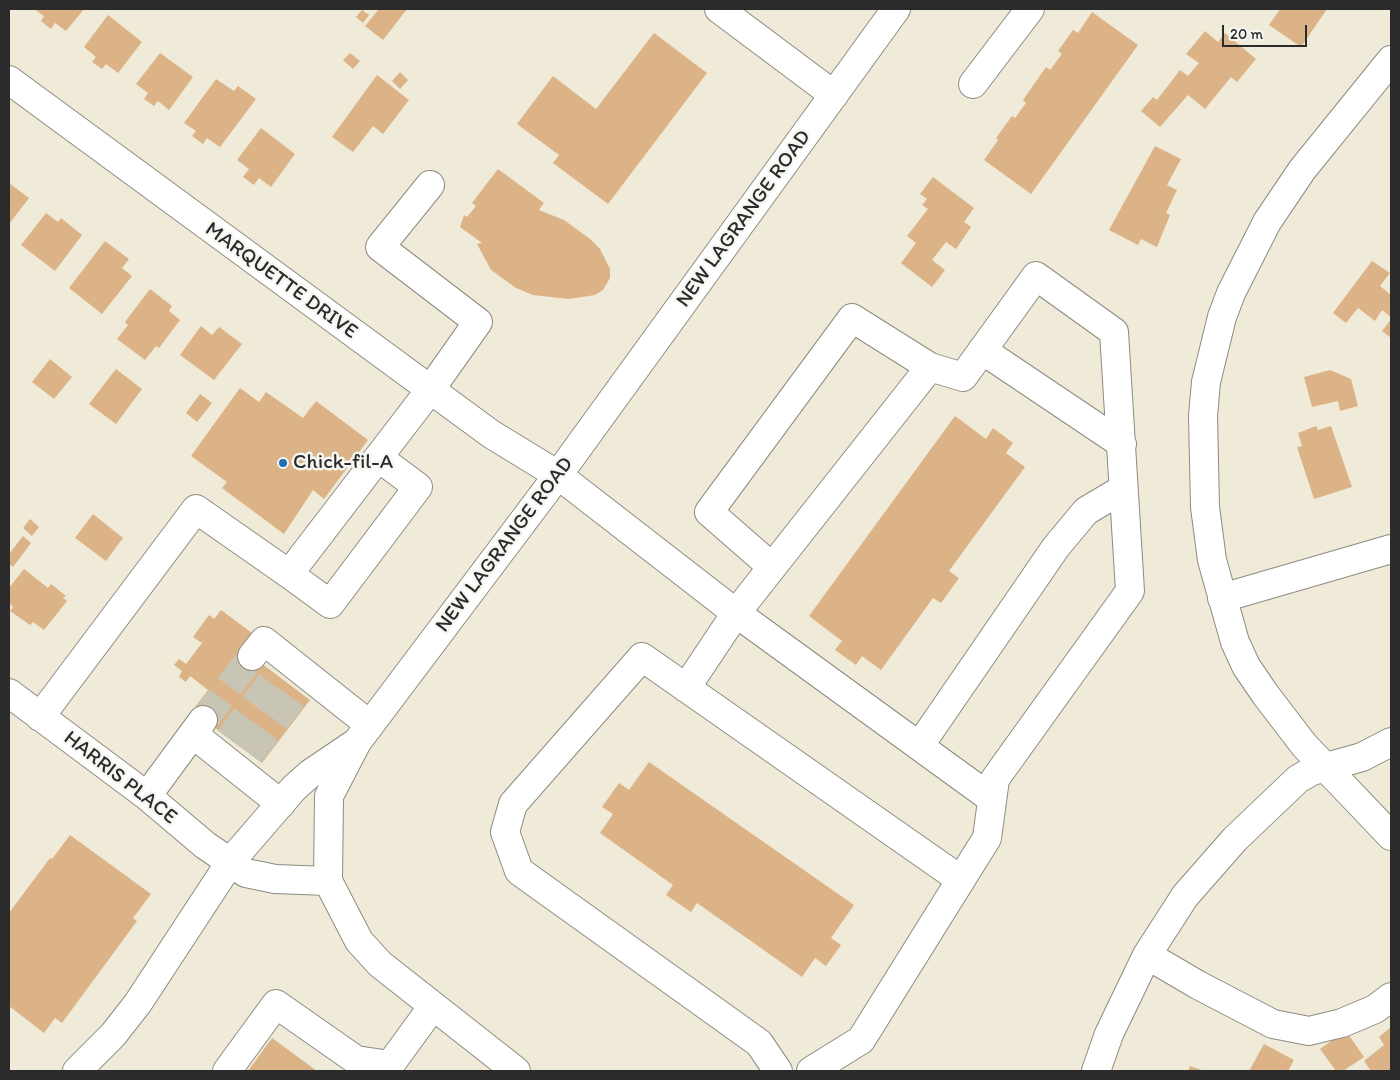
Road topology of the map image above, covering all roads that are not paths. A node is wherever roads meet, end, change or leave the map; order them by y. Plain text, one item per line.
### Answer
1 (719, 9) edge
2 (896, 9) edge
3 (1030, 9) edge
4 (1391, 60) edge
5 (9, 80) edge
6 (973, 84) dead end
7 (834, 95) junction
8 (430, 185) dead end
9 (982, 350) junction
10 (930, 367) junction
11 (430, 390) junction
12 (1122, 444) junction
13 (379, 458) junction
14 (558, 475) junction
15 (1123, 489) junction
16 (1391, 548) edge
17 (772, 568) junction
18 (289, 574) junction
19 (1222, 598) junction
20 (736, 613) junction
21 (252, 656) tunnel mouth
22 (686, 688) junction
23 (9, 694) edge
24 (40, 717) junction
25 (363, 733) junction
26 (1391, 742) edge
27 (920, 745) junction
28 (1326, 767) junction
29 (148, 796) junction
30 (992, 799) junction
31 (281, 804) junction
32 (1391, 836) edge
33 (231, 861) junction
34 (961, 880) junction
35 (328, 881) junction
36 (1147, 955) junction
37 (1391, 997) edge
38 (433, 1006) junction
39 (501, 1067) edge
40 (77, 1071) edge
41 (227, 1071) edge
42 (778, 1071) edge
43 (811, 1071) edge
44 (1096, 1071) edge

1 - 7 main road
2 - 7 main road, NEW LAGRANGE ROAD
3 - 6 main road
4 - 19 main road
5 - 11 main road, MARQUETTE DRIVE
7 - 14 main road, NEW LAGRANGE ROAD
8 - 11 main road
9 - 10 main road
9 - 12 main road
9 - 12 main road
10 - 17 main road
10 - 17 main road
11 - 13 main road
11 - 14 main road, MARQUETTE DRIVE
12 - 15 main road
13 - 18 main road
13 - 18 main road
14 - 20 main road, MARQUETTE DRIVE
14 - 25 main road, NEW LAGRANGE ROAD
15 - 27 main road
15 - 30 main road
16 - 19 main road
17 - 20 main road
18 - 24 main road
19 - 28 main road
20 - 22 main road
20 - 27 main road, MARQUETTE DRIVE
21 - 25 main road
22 - 34 main road
22 - 42 main road
23 - 24 main road, HARRIS PLACE
24 - 29 main road, HARRIS PLACE
25 - 31 main road
25 - 35 main road, NEW LAGRANGE ROAD
26 - 28 main road
27 - 30 main road, MARQUETTE DRIVE
28 - 32 main road
28 - 36 main road
29 - 31 main road
29 - 33 main road, HARRIS PLACE
30 - 34 main road
31 - 33 main road
33 - 35 main road, HARRIS PLACE
33 - 40 main road
34 - 43 main road
35 - 38 main road, NEW LAGRANGE ROAD
36 - 37 main road
36 - 44 main road
38 - 39 main road, NEW LAGRANGE ROAD
38 - 41 main road

